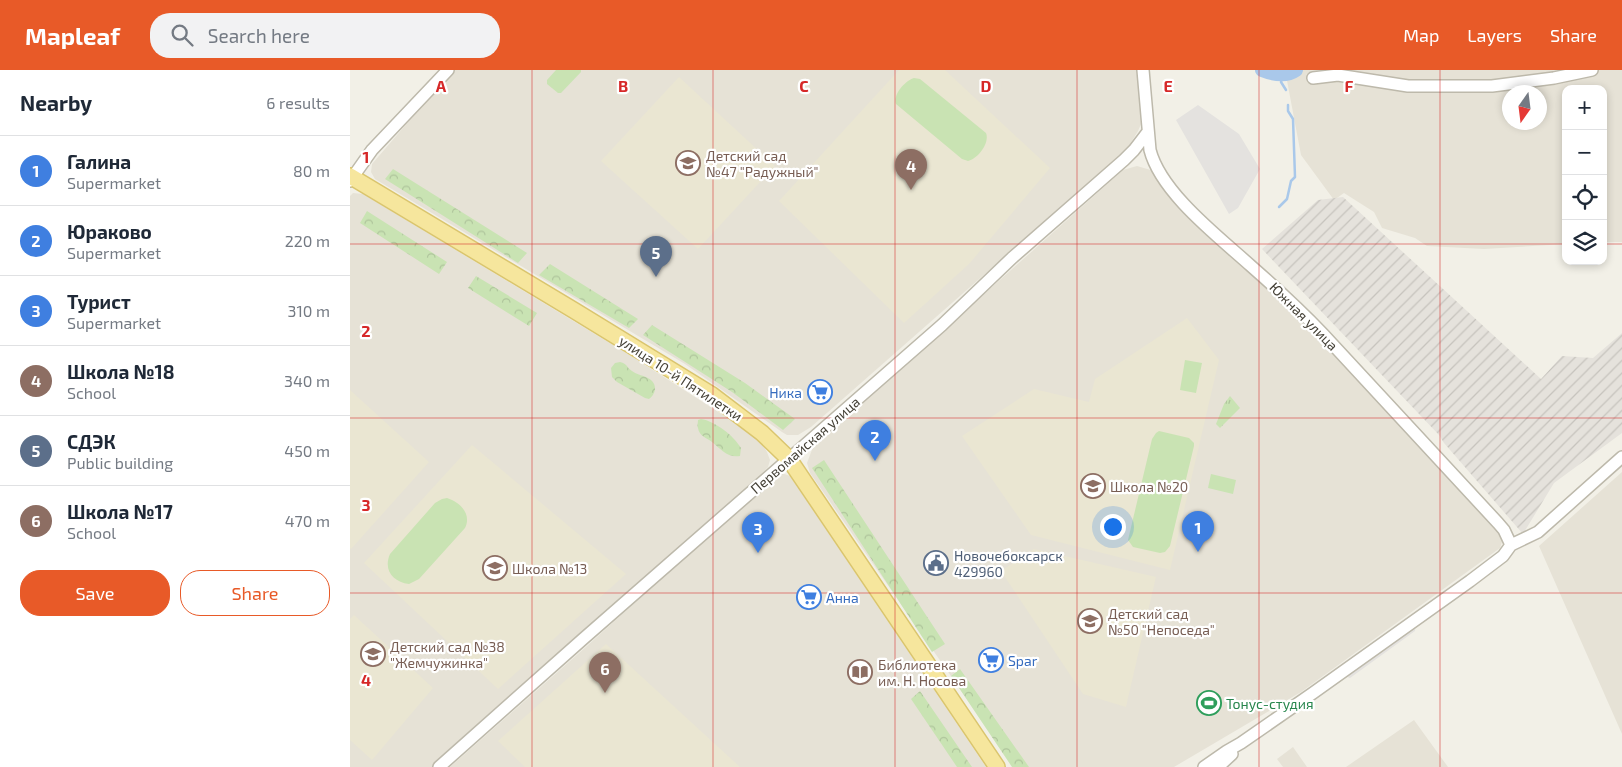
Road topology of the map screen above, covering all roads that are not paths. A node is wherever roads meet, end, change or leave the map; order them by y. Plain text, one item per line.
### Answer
1 (448, 70) edge
2 (1143, 70) edge
3 (1592, 70) edge
4 (1313, 78) dead end
5 (1147, 133) junction
6 (1124, 160) junction
7 (1153, 161) junction
8 (351, 178) edge
9 (1622, 457) edge
10 (789, 460) junction
11 (1511, 545) junction
12 (1241, 743) junction
13 (439, 767) edge
14 (997, 767) edge
15 (1204, 767) edge
16 (1218, 767) edge

1 - 8 street
2 - 5 street, Южная улица
3 - 4 street
5 - 6 street, Первомайская улица
5 - 7 street, Южная улица
6 - 7 street
6 - 10 street, Первомайская улица
7 - 11 street, Южная улица
8 - 10 main road, улица 10-й Пятилетки
9 - 11 street
10 - 13 street, Первомайская улица
10 - 14 main road, улица 10-й Пятилетки
11 - 12 street
12 - 15 street
12 - 16 street

